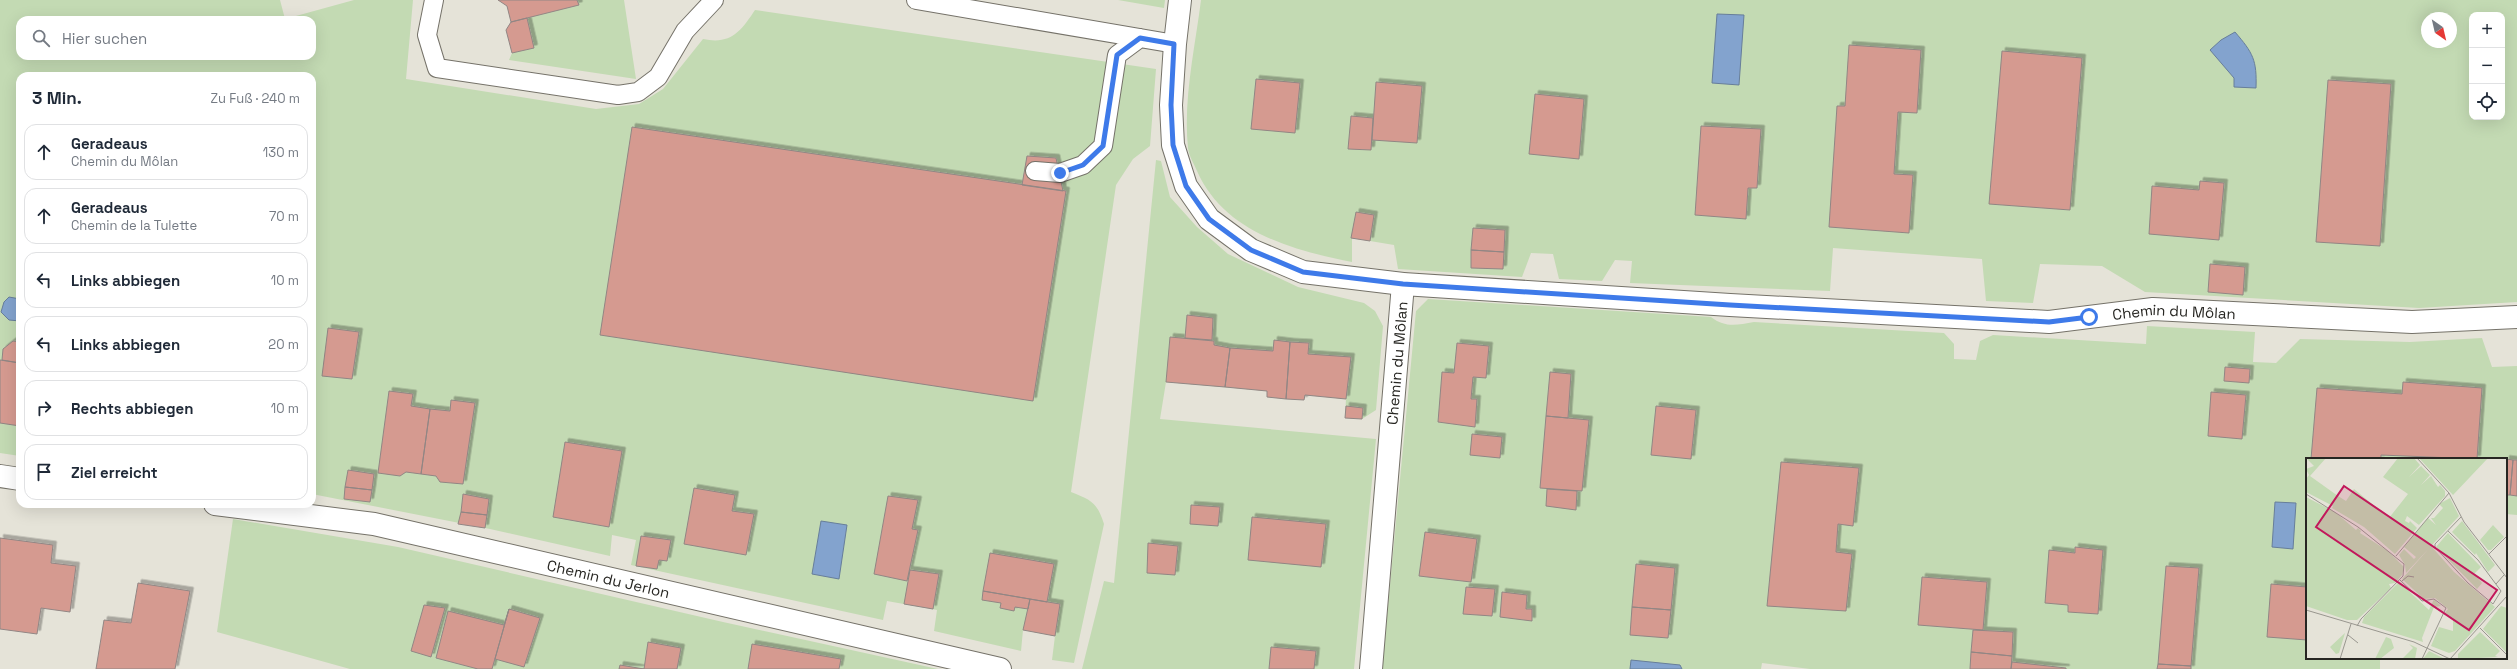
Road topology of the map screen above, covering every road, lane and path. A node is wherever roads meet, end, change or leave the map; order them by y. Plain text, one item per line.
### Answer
1 (434, 0) edge
2 (714, 0) edge
3 (916, 0) edge
4 (1180, 0) edge
5 (1140, 38) junction
6 (1174, 44) junction
7 (1035, 171) dead end
8 (1403, 284) junction
9 (2517, 317) edge
10 (0, 476) edge
11 (16, 478) edge
12 (247, 508) edge
13 (1000, 669) edge
14 (1371, 669) edge

1 - 2 lane
3 - 5 lane
4 - 6 street
5 - 6 lane
5 - 7 lane
6 - 8 street
8 - 9 street, Chemin du Môlan
8 - 14 street, Chemin du Môlan
10 - 11 street
12 - 13 street, Chemin du Jerlon

